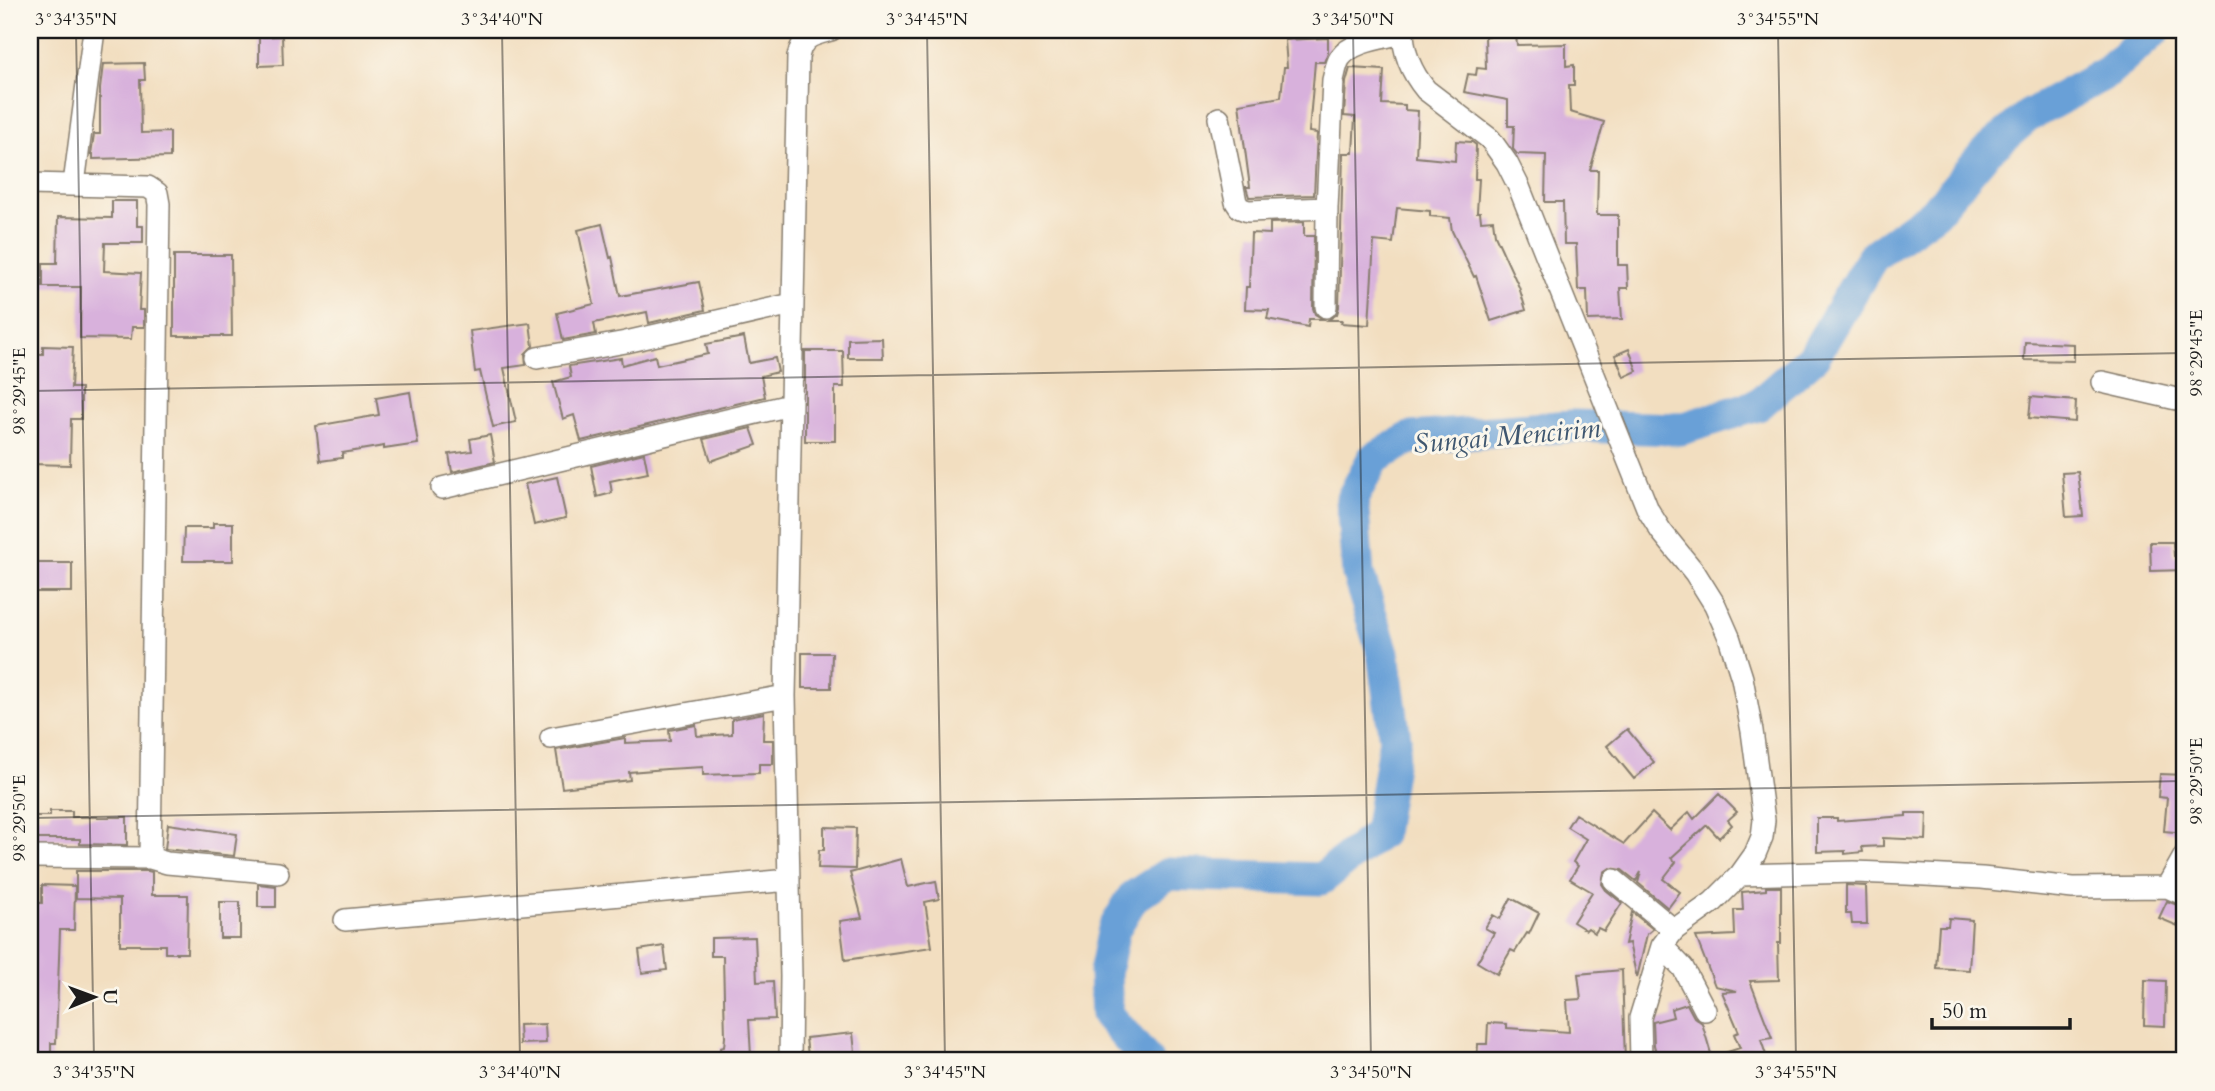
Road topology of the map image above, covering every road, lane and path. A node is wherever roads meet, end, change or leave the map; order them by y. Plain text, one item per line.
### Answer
1 (94, 30) edge
2 (831, 30) edge
3 (1403, 31) edge
4 (1219, 118) dead end
5 (30, 184) edge
6 (74, 184) junction
7 (1327, 208) junction
8 (792, 304) junction
9 (1326, 307) dead end
10 (537, 358) dead end
11 (2102, 382) dead end
12 (2185, 401) edge
13 (790, 405) junction
14 (442, 488) dead end
15 (785, 696) junction
16 (551, 738) dead end
17 (2185, 855) edge
18 (30, 857) edge
19 (150, 858) junction
20 (278, 873) dead end
21 (1740, 876) junction
22 (789, 880) junction
23 (1614, 880) dead end
24 (2176, 891) edge
25 (345, 920) dead end
26 (1668, 938) junction
27 (1705, 1010) dead end
28 (790, 1061) edge
29 (1641, 1061) edge

1 - 6 street
2 - 8 street
3 - 7 street
3 - 21 street
4 - 7 street
5 - 6 street
6 - 19 street
7 - 9 street
8 - 10 street
8 - 13 street
11 - 12 street
13 - 14 street
13 - 15 street
15 - 16 street
15 - 22 street
17 - 24 street
18 - 19 street
19 - 20 street
21 - 24 street
21 - 26 street
22 - 25 street
22 - 28 street
23 - 26 street
26 - 27 street
26 - 29 street

